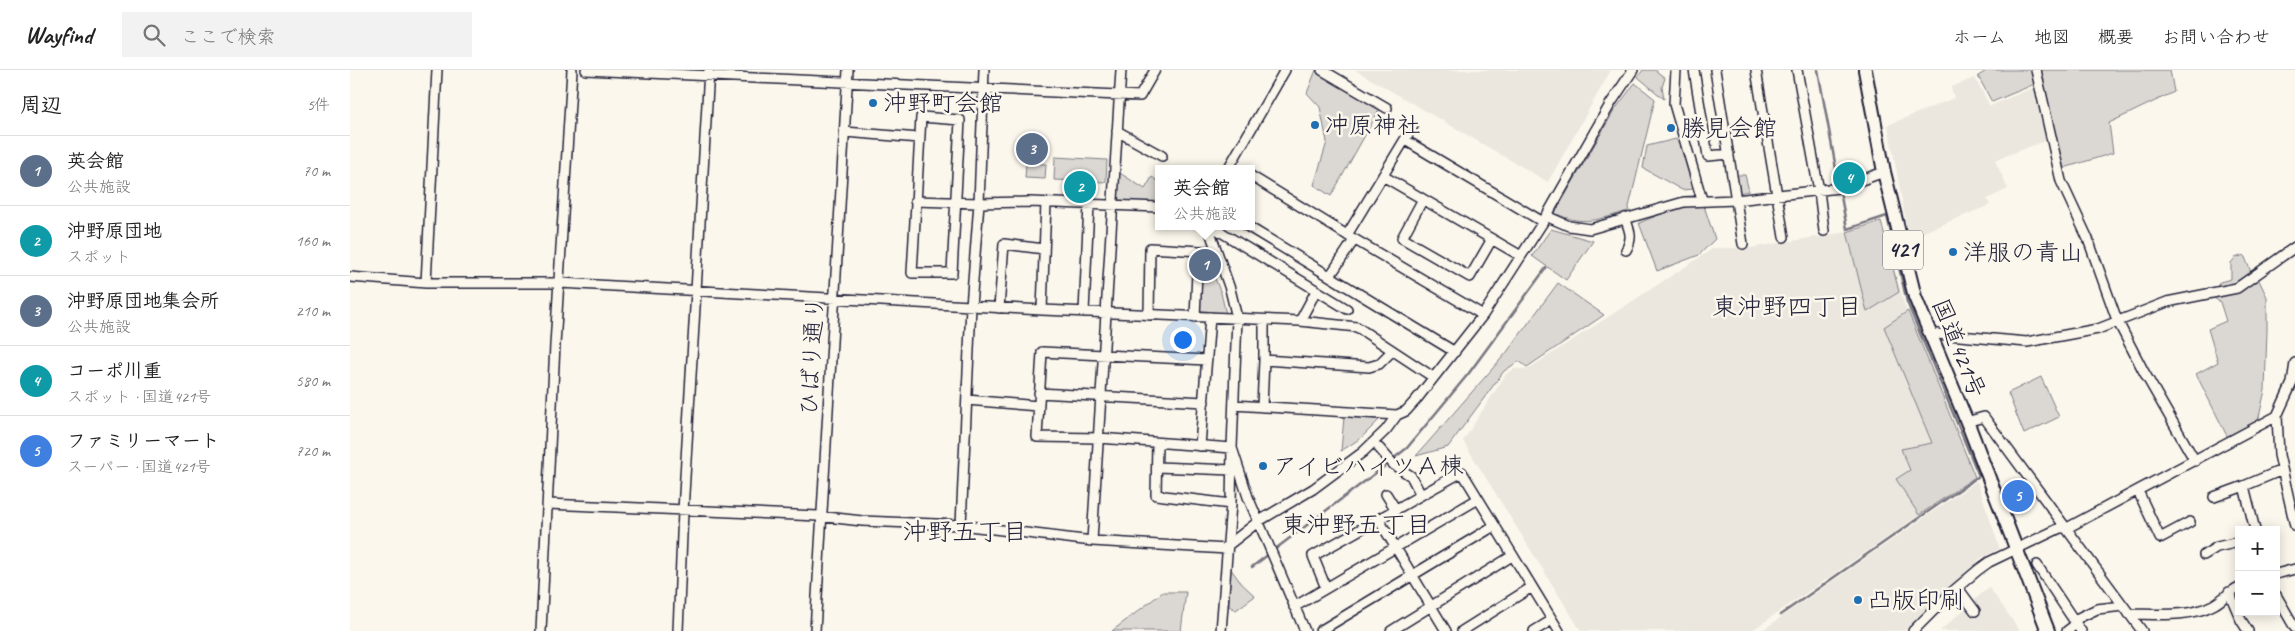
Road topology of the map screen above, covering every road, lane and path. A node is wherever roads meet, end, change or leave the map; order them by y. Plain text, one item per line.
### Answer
1 (437, 70) edge
2 (572, 70) edge
3 (586, 70) edge
4 (848, 70) edge
5 (984, 70) edge
6 (1121, 70) edge
7 (1155, 70) edge
8 (1285, 70) edge
9 (1322, 70) edge
10 (1633, 70) edge
11 (1676, 70) edge
12 (1694, 70) edge
13 (1715, 70) edge
14 (1756, 70) edge
15 (1797, 70) edge
16 (1865, 70) edge
17 (2036, 70) edge
18 (709, 74) edge
19 (848, 84) junction
20 (982, 89) junction
21 (1119, 95) junction
22 (1387, 108) dead end
23 (1413, 126) dead end
24 (1117, 131) junction
25 (845, 132) junction
26 (919, 138) junction
27 (1404, 140) junction
28 (1728, 154) junction
29 (1162, 156) dead end
30 (1234, 165) edge
31 (1884, 172) junction
32 (1383, 176) junction
33 (1255, 180) edge
34 (1819, 191) junction
35 (1777, 195) junction
36 (1423, 199) junction
37 (1702, 200) junction
38 (1736, 200) junction
39 (915, 201) junction
40 (956, 202) junction
41 (979, 203) junction
42 (1046, 203) junction
43 (1089, 205) junction
44 (1113, 205) junction
45 (1155, 207) edge
46 (1625, 218) junction
47 (1545, 219) junction
48 (1210, 230) edge
49 (1216, 230) edge
50 (1254, 230) edge
51 (1824, 232) dead end
52 (1351, 237) junction
53 (1784, 237) dead end
54 (1492, 239) junction
55 (1743, 244) dead end
56 (2295, 247) edge
57 (1044, 249) junction
58 (1626, 250) dead end
59 (1198, 251) junction
60 (1217, 252) junction
61 (1521, 256) junction
62 (1330, 276) junction
63 (350, 277) edge
64 (426, 283) junction
65 (560, 283) junction
66 (1316, 290) junction
67 (696, 291) junction
68 (836, 298) junction
69 (972, 306) junction
70 (999, 308) junction
71 (1347, 309) dead end
72 (1042, 310) junction
73 (1084, 312) junction
74 (1106, 313) junction
75 (1150, 314) junction
76 (1483, 315) junction
77 (1195, 316) junction
78 (1210, 317) junction
79 (1237, 318) junction
80 (1264, 320) junction
81 (2117, 320) junction
82 (1300, 321) junction
83 (1932, 339) junction
84 (1392, 351) junction
85 (1455, 352) junction
86 (1104, 355) junction
87 (1207, 360) junction
88 (1264, 360) junction
89 (2295, 363) edge
90 (1433, 376) junction
91 (2293, 383) edge
92 (1039, 393) junction
93 (1101, 396) junction
94 (967, 400) junction
95 (1204, 402) junction
96 (1234, 405) junction
97 (1038, 406) junction
98 (1262, 406) junction
99 (1397, 415) junction
100 (2277, 416) junction
101 (1966, 422) junction
102 (1099, 438) junction
103 (1157, 442) junction
104 (1200, 446) junction
105 (1232, 448) junction
106 (1380, 448) dead end
107 (2196, 461) junction
108 (1157, 467) junction
109 (1232, 470) junction
110 (2282, 470) junction
111 (2244, 486) junction
112 (2138, 491) junction
113 (1386, 494) dead end
114 (1421, 495) junction
115 (2214, 497) dead end
116 (1478, 499) junction
117 (548, 504) junction
118 (1231, 504) junction
119 (1396, 510) junction
120 (683, 511) junction
121 (821, 516) junction
122 (1379, 520) junction
123 (1259, 521) junction
124 (2190, 522) dead end
125 (961, 525) junction
126 (1494, 526) junction
127 (2254, 526) edge
128 (2295, 526) edge
129 (2067, 528) junction
130 (1092, 541) junction
131 (2235, 543) edge
132 (1395, 547) junction
133 (1227, 548) junction
134 (2016, 549) junction
135 (2204, 555) dead end
136 (1512, 556) junction
137 (2037, 566) dead end
138 (2295, 569) edge
139 (2280, 573) edge
140 (1413, 576) junction
141 (1532, 587) junction
142 (1326, 588) junction
143 (1958, 588) junction
144 (2235, 590) edge
145 (2229, 592) junction
146 (2280, 602) edge
147 (1431, 606) junction
148 (2123, 606) junction
149 (1294, 607) junction
150 (1975, 611) dead end
151 (2129, 614) junction
152 (1552, 620) junction
153 (2077, 625) edge
154 (2295, 628) edge
155 (541, 631) edge
156 (678, 631) edge
157 (815, 631) edge
158 (1221, 631) edge
159 (1304, 631) edge
160 (1320, 631) edge
161 (1392, 631) edge
162 (1446, 631) edge
163 (1462, 631) edge
164 (1534, 631) edge
165 (1559, 631) edge
166 (1913, 631) edge
167 (2048, 631) edge
168 (2067, 631) edge
169 (2142, 631) edge
170 (2248, 631) edge

1 - 64 street
2 - 65 street
3 - 18 street
4 - 19 street, ひばり通り
5 - 20 street
6 - 21 street
7 - 21 street
8 - 30 street
9 - 22 street
10 - 47 street
11 - 37 street
12 - 28 street
13 - 28 street
14 - 35 street
15 - 34 street
16 - 31 highway, 国道421号 / 421
17 - 81 street
18 - 19 street
18 - 67 street
19 - 20 street
19 - 25 street, ひばり通り
20 - 21 street
20 - 41 street
21 - 24 street
23 - 27 street
24 - 29 street
24 - 44 street
25 - 26 street
25 - 68 street, ひばり通り
26 - 39 street
26 - 40 street
27 - 32 street
27 - 47 street
28 - 38 street
31 - 34 street
31 - 83 highway, 国道421号 / 421
32 - 36 street
32 - 52 street
33 - 52 street
34 - 35 street
34 - 51 street
35 - 38 street
35 - 53 street
36 - 54 street
36 - 54 street
37 - 38 street
37 - 46 street
38 - 55 street
39 - 40 street
39 - 40 street
40 - 41 street
41 - 42 street
41 - 69 street
42 - 43 street
42 - 57 street
43 - 44 street
43 - 73 street
44 - 45 street
44 - 74 street
46 - 47 street
46 - 58 street
47 - 61 street
48 - 60 street
49 - 66 street
50 - 62 street
52 - 62 street
52 - 76 street
54 - 61 street
56 - 81 street
57 - 70 street
57 - 72 street
59 - 60 street
59 - 75 street
59 - 77 street
60 - 79 street
61 - 76 street
62 - 85 street
63 - 64 street
64 - 65 street
65 - 67 street
65 - 117 street
66 - 71 street
66 - 82 street
67 - 68 street
67 - 120 street
68 - 69 street
68 - 121 street, ひばり通り
69 - 70 street
69 - 94 street
70 - 72 street
72 - 73 street
73 - 74 street
74 - 75 street
74 - 86 street
75 - 77 street
76 - 85 street
77 - 78 street
78 - 79 street
78 - 87 street
79 - 80 street
79 - 96 street
80 - 82 street
80 - 88 street
81 - 83 street
81 - 107 street
82 - 84 street
83 - 101 highway, 国道421号 / 421
84 - 88 street
84 - 90 street
85 - 90 street
86 - 87 street
86 - 92 street
86 - 93 street
87 - 95 street
88 - 98 street
89 - 91 street
90 - 99 street
91 - 100 street
92 - 93 street
92 - 97 street
93 - 95 street
93 - 102 street
94 - 97 street
94 - 125 street
95 - 104 street
96 - 98 street
96 - 105 street
97 - 102 street
98 - 99 street
99 - 123 street
100 - 107 street
100 - 110 street
101 - 129 street
101 - 134 highway, 国道421号 / 421
102 - 103 street
102 - 130 street
103 - 104 street
103 - 108 street
104 - 105 street
105 - 109 street
105 - 123 street
106 - 114 street
107 - 112 street
108 - 109 street
108 - 118 street
109 - 118 street
110 - 111 street
110 - 128 street
111 - 115 street
111 - 127 street
112 - 124 street
112 - 129 street
113 - 119 street
114 - 116 street
114 - 119 street
116 - 126 street
116 - 132 street
117 - 120 street
117 - 155 street
118 - 133 street
119 - 122 street
120 - 121 street
120 - 156 street
121 - 125 street
121 - 157 street, ひばり通り
122 - 132 street
122 - 142 street
123 - 133 street
123 - 149 street
125 - 130 street
126 - 136 street
126 - 140 street
129 - 134 street
129 - 148 street
130 - 133 street
131 - 135 street
132 - 140 street
132 - 142 street
133 - 158 street
134 - 143 street
134 - 167 highway, 国道421号 / 421
136 - 141 street
136 - 147 street
137 - 153 street
138 - 139 street
140 - 147 street
140 - 160 street
141 - 152 street
141 - 163 street
142 - 149 street
143 - 150 street
143 - 166 street
144 - 145 street
145 - 151 street
145 - 170 street
146 - 154 street
147 - 161 street
147 - 162 street
148 - 151 street
148 - 153 street
149 - 159 street
151 - 169 street
152 - 164 street
152 - 165 street
153 - 168 street

